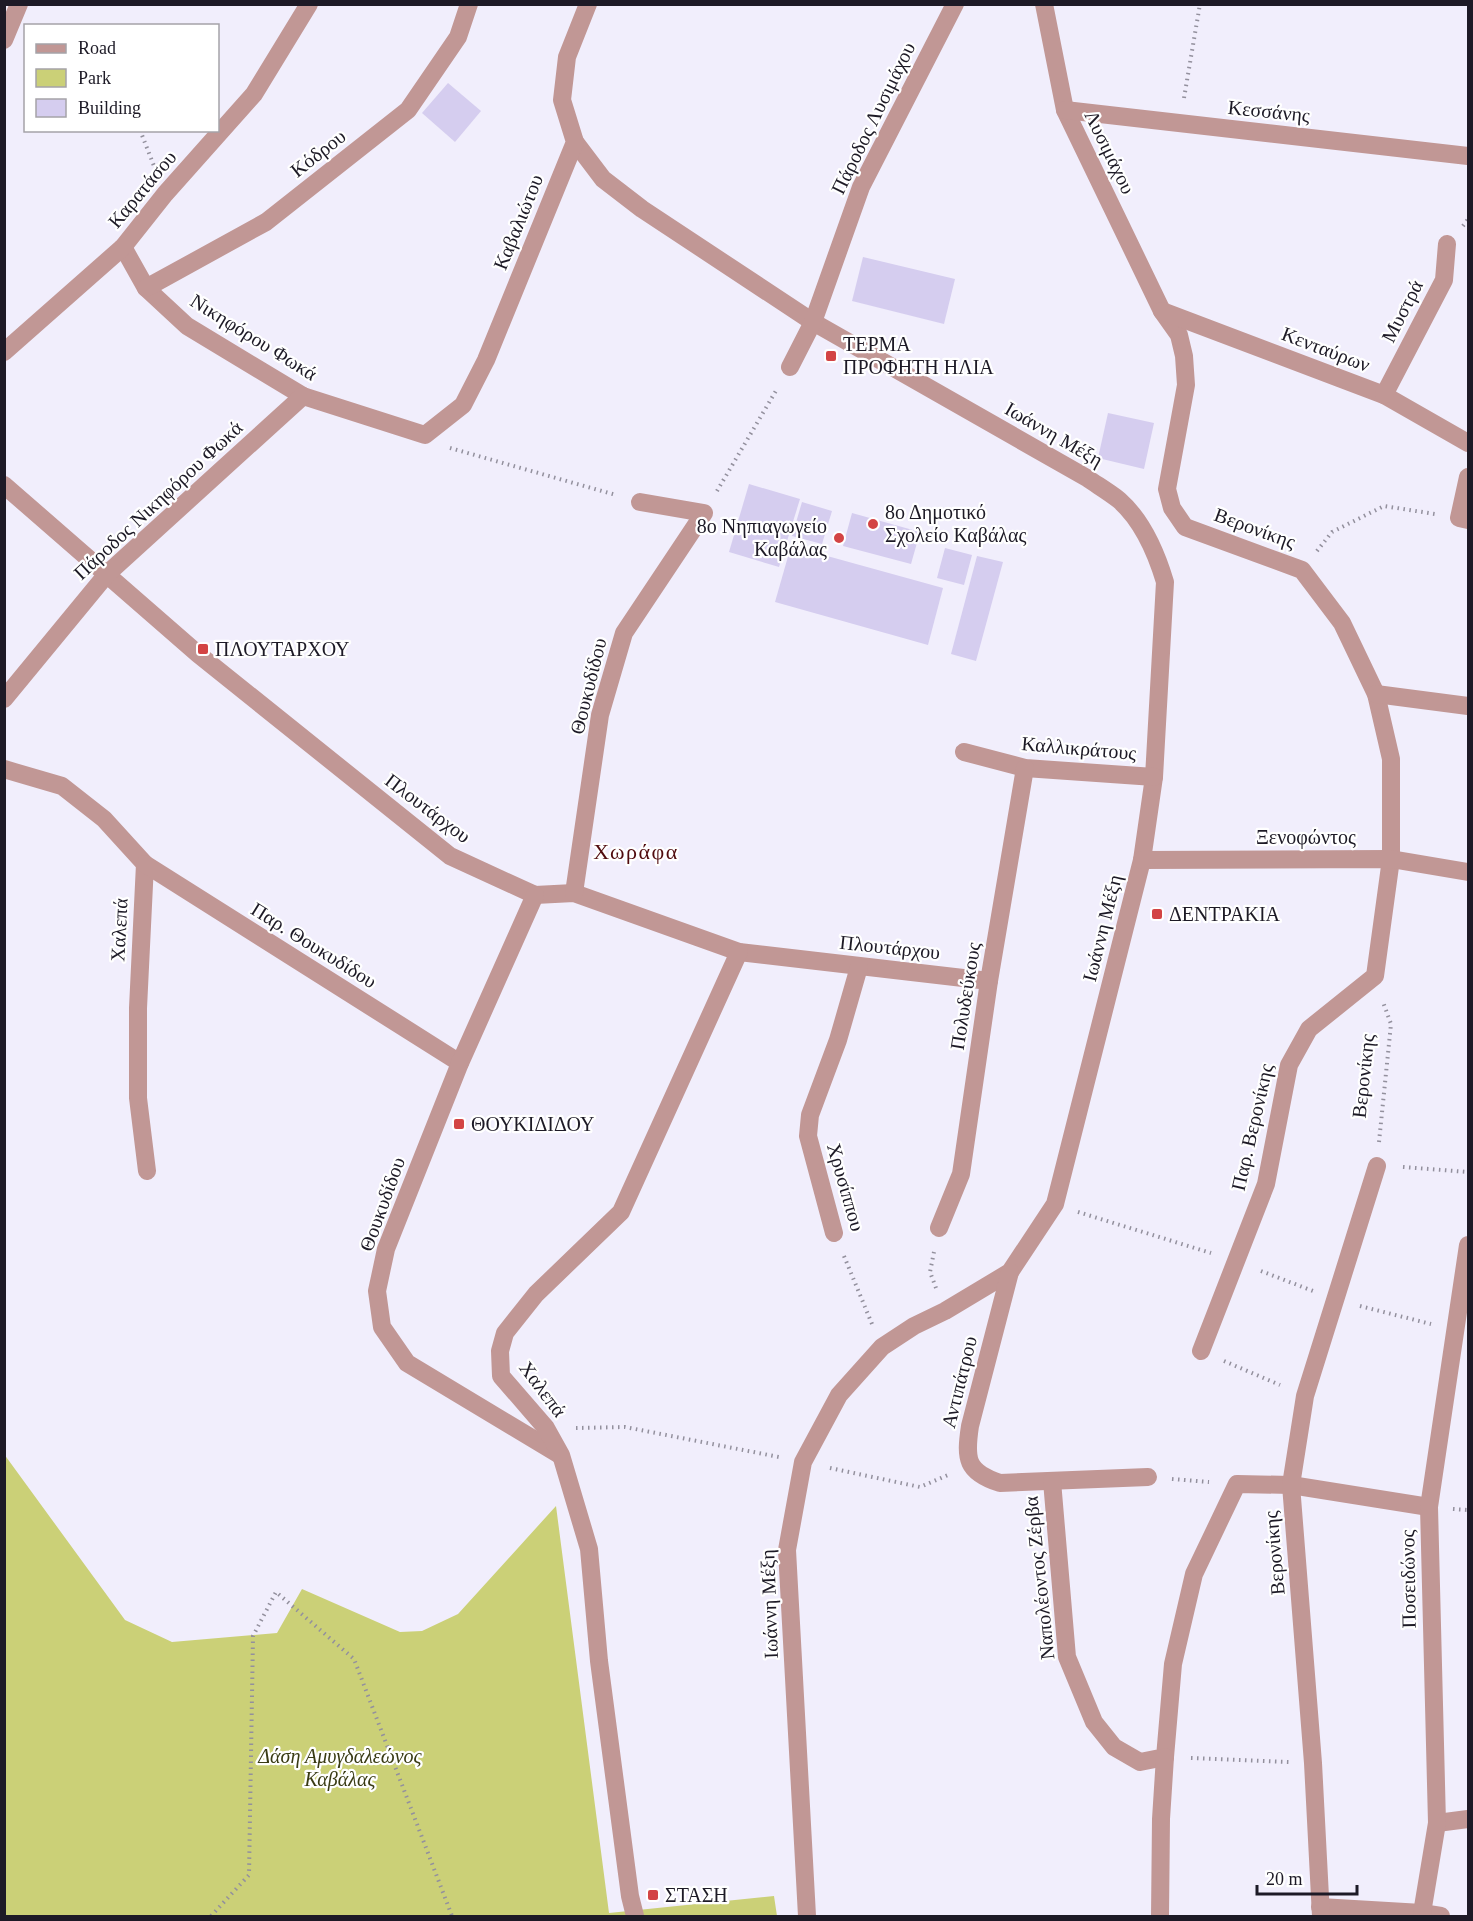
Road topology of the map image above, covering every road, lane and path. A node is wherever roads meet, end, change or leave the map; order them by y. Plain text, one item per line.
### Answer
1 (19, 4) edge
2 (309, 4) edge
3 (469, 4) edge
4 (588, 4) edge
5 (955, 4) edge
6 (1044, 4) edge
7 (1200, 4) edge
8 (4, 40) edge
9 (1065, 110) junction
10 (1180, 124) junction
11 (141, 132) edge
12 (575, 141) junction
13 (1468, 156) edge
14 (165, 194) junction
15 (1447, 244) dead end
16 (123, 247) junction
17 (146, 288) junction
18 (1162, 311) junction
19 (813, 322) junction
20 (4, 352) edge
21 (790, 368) joint
22 (1384, 395) junction
23 (303, 396) junction
24 (425, 435) junction
25 (1468, 443) edge
26 (1468, 477) edge
27 (4, 484) edge
28 (640, 501) joint
29 (704, 513) junction
30 (1464, 519) edge
31 (1302, 570) junction
32 (107, 574) junction
33 (1376, 694) junction
34 (4, 699) edge
35 (1468, 706) edge
36 (964, 752) dead end
37 (1025, 768) junction
38 (4, 769) edge
39 (1154, 777) junction
40 (1142, 860) junction
41 (1391, 860) junction
42 (145, 864) junction
43 (1468, 872) edge
44 (574, 893) junction
45 (535, 895) junction
46 (739, 952) junction
47 (859, 967) junction
48 (1374, 976) junction
49 (989, 981) junction
50 (460, 1063) junction
51 (1377, 1166) junction
52 (147, 1171) dead end
53 (1468, 1172) edge
54 (939, 1228) joint
55 (834, 1233) joint
56 (1468, 1245) edge
57 (1010, 1272) junction
58 (945, 1311) junction
59 (882, 1347) junction
60 (1201, 1351) joint
61 (1305, 1396) junction
62 (546, 1428) junction
63 (561, 1455) junction
64 (803, 1462) junction
65 (971, 1466) junction
66 (1148, 1477) joint
67 (1052, 1481) junction
68 (1237, 1484) junction
69 (1291, 1485) junction
70 (1429, 1507) junction
71 (1165, 1757) junction
72 (1314, 1763) junction
73 (1468, 1819) edge
74 (1437, 1823) junction
75 (1320, 1912) edge
76 (1422, 1913) junction
77 (212, 1917) edge
78 (452, 1917) edge
79 (635, 1917) edge
80 (807, 1917) edge
81 (1160, 1917) edge
82 (1441, 1917) edge

1 - 8 street
2 - 14 street, Καρατάσου
3 - 17 street, Κόδρου
4 - 12 street
5 - 19 street, Πάροδος Λυσιμάχου
6 - 9 street, Λυσιμάχου
7 - 10 path
9 - 10 street, Κεσσάνης
9 - 18 street, Λυσιμάχου
10 - 13 street, Κεσσάνης
11 - 14 path
12 - 19 street, Ιωάννη Μέξη
12 - 24 street, Καβαλιώτου
14 - 16 street, Καρατάσου
15 - 22 street, Μυστρά
16 - 17 street, Νικηφόρου Φωκά
16 - 20 street, Καρατάσου
17 - 23 street, Νικηφόρου Φωκά
18 - 22 street, Κενταύρων
18 - 31 street, Βερονίκης
19 - 21 street
19 - 39 street, Ιωάννη Μέξη
21 - 29 path
22 - 25 street, Κενταύρων
23 - 24 street, Νικηφόρου Φωκά
23 - 32 street, Πάροδος Νικηφόρου Φωκά
24 - 28 path
26 - 30 street
27 - 32 street, Πλουτάρχου
28 - 29 street
29 - 44 street, Θουκυδίδου
30 - 31 path
31 - 33 street, Βερονίκης
32 - 34 street, Πάροδος Νικηφόρου Φωκά
32 - 45 street, Πλουτάρχου
33 - 35 street
33 - 41 street, Βερονίκης
36 - 37 street, Καλλικράτους
37 - 39 street, Καλλικράτους
37 - 49 street, Πολυδεύκους
38 - 42 street
39 - 40 street, Ιωάννη Μέξη
40 - 41 street, Ξενοφώντος
40 - 57 street, Ιωάννη Μέξη
41 - 43 street, Ξενοφώντος
41 - 48 street, Βερονίκης
42 - 50 street, Παρ. Θουκυδίδου
42 - 52 street, Χαλεπά
44 - 45 street, Πλουτάρχου
44 - 46 street, Πλουτάρχου
45 - 50 street, Θουκυδίδου
46 - 47 street, Πλουτάρχου
46 - 62 street, Χαλεπά
47 - 49 street, Πλουτάρχου
47 - 55 street, Χρυσίππου
48 - 51 path, Βερονίκης
48 - 60 street, Παρ. Βερονίκης
49 - 54 street, Πολυδεύκους
50 - 63 street, Θουκυδίδου
51 - 53 path
51 - 61 street, Βερονίκης
54 - 58 path
55 - 59 path, Χρυσίππου
56 - 70 street, Ποσειδώνος
57 - 58 street, Ιωάννη Μέξη
57 - 65 street, Αντιπάτρου
58 - 59 street, Ιωάννη Μέξη
59 - 64 street, Ιωάννη Μέξη
60 - 61 path
61 - 69 street, Βερονίκης
62 - 63 street, Χαλεπά
62 - 64 path
63 - 79 street, Χαλεπά
64 - 65 path
64 - 80 street, Ιωάννη Μέξη
65 - 67 street
66 - 67 street
66 - 68 path
67 - 71 street, Ναπολέοντος Ζέρβα
68 - 69 street
68 - 71 street
69 - 70 street
69 - 72 street, Βερονίκης
70 - 74 street, Ποσειδώνος
71 - 72 path
71 - 81 street
72 - 75 street, Βερονίκης
73 - 74 street
74 - 76 street, Ποσειδώνος
75 - 76 street
76 - 82 street
77 - 78 path

